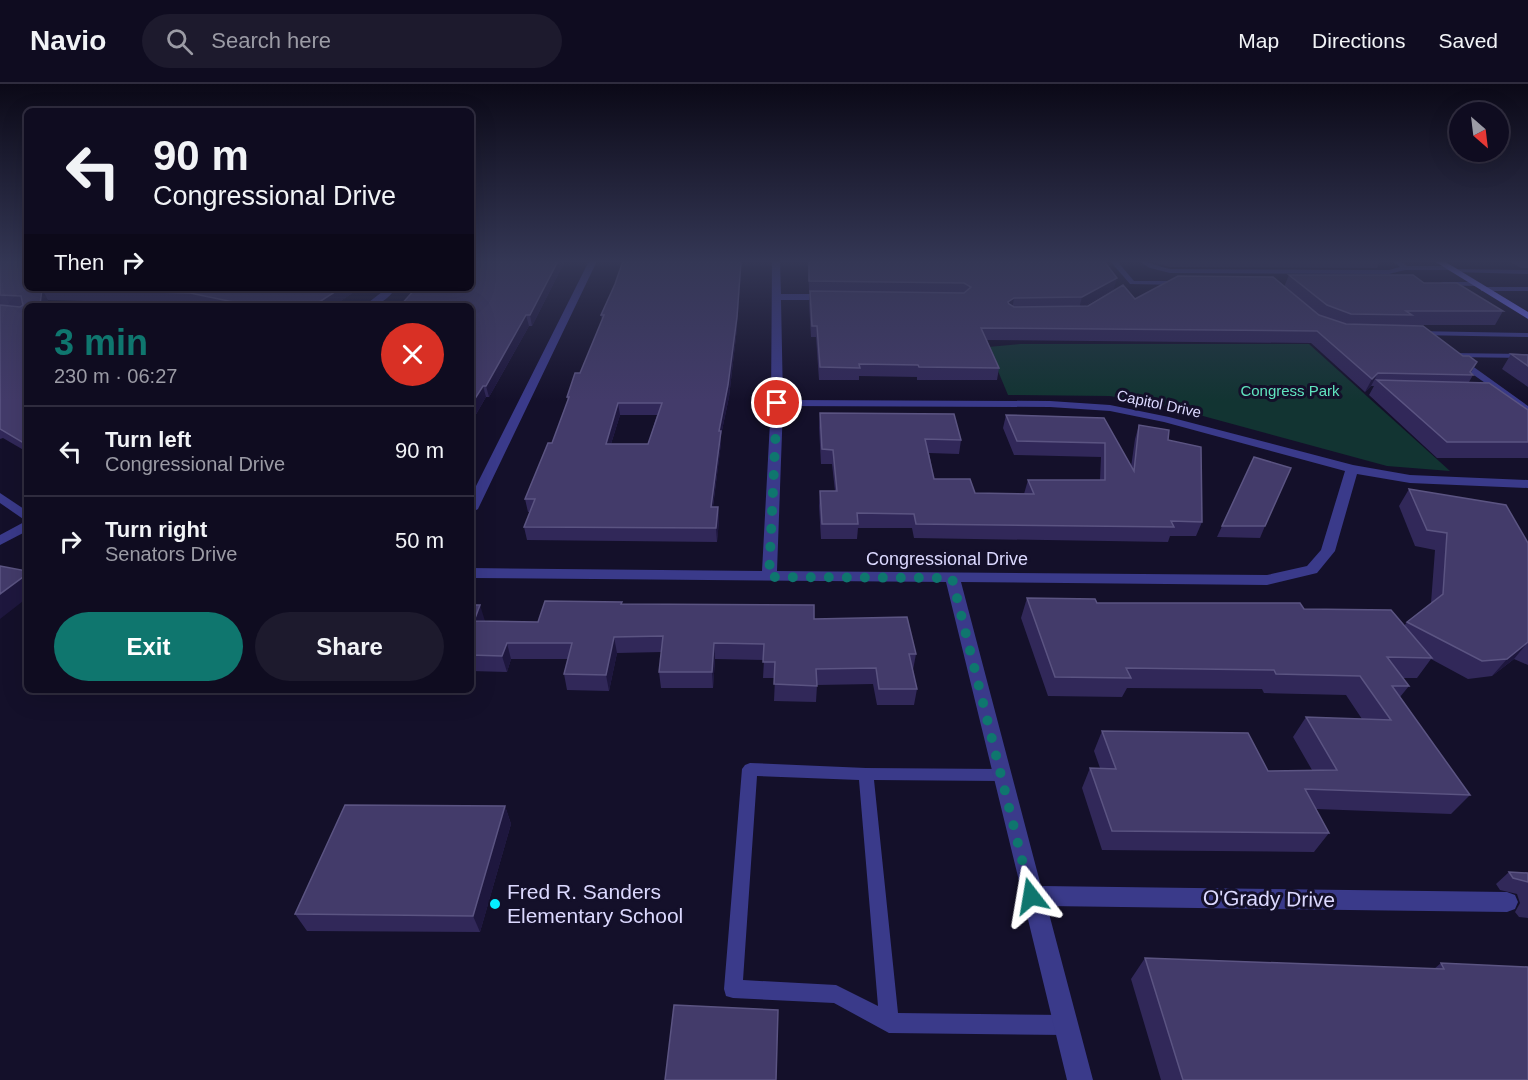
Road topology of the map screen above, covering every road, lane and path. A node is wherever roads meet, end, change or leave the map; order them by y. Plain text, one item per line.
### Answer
1 (570, 307) edge
2 (775, 307) edge
3 (1514, 307) edge
4 (1528, 316) edge
5 (1410, 333) edge
6 (1421, 333) junction
7 (1498, 334) junction
8 (1528, 335) edge
9 (1444, 349) junction
10 (1528, 355) edge
11 (1482, 392) edge
12 (1504, 393) junction
13 (777, 403) junction
14 (1528, 410) edge
15 (1352, 469) junction
16 (1528, 484) edge
17 (0, 497) edge
18 (474, 503) edge
19 (24, 516) edge
20 (24, 527) edge
21 (0, 541) edge
22 (474, 573) edge
23 (769, 577) junction
24 (952, 578) junction
25 (866, 774) junction
26 (1001, 775) junction
27 (1031, 896) junction
28 (1507, 902) dead end
29 (890, 1023) junction
30 (1066, 1025) junction
31 (1080, 1080) edge

1 - 18 street
2 - 13 street
3 - 4 main road
5 - 6 lane
6 - 7 lane
6 - 9 lane
7 - 8 lane
7 - 10 lane
9 - 10 lane
9 - 12 lane
11 - 12 lane
12 - 14 lane
13 - 15 street, Capitol Drive
13 - 23 street
15 - 16 street, Capitol Drive
15 - 24 street, Congressional Drive
17 - 19 street
20 - 21 street
22 - 23 street, Congressional Drive
23 - 24 street, Congressional Drive
24 - 26 street
25 - 26 lane
25 - 29 lane
25 - 29 lane
26 - 27 street
27 - 28 street, O'Grady Drive
27 - 30 street
29 - 30 lane
30 - 31 street

